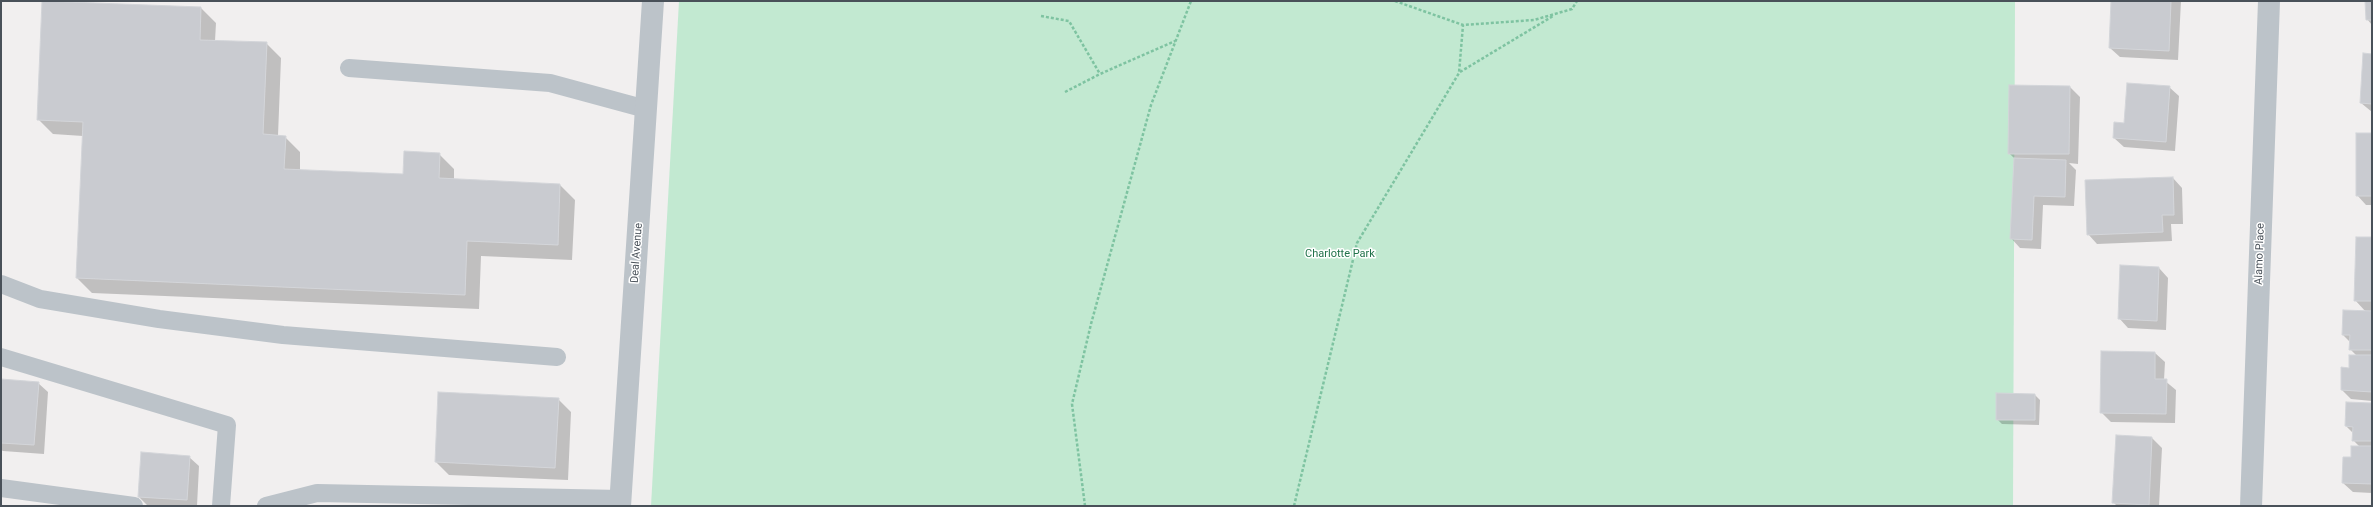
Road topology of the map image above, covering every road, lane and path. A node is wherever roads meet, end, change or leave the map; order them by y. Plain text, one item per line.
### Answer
1 (653, 1) edge
2 (1191, 1) edge
3 (1395, 1) edge
4 (1577, 1) edge
5 (2269, 1) edge
6 (1557, 13) junction
7 (1041, 16) dead end
8 (1463, 25) junction
9 (1176, 41) junction
10 (349, 68) dead end
11 (1459, 73) junction
12 (1100, 74) junction
13 (1065, 92) dead end
14 (646, 109) junction
15 (1, 284) edge
16 (1, 357) edge
17 (557, 357) dead end
18 (1, 488) edge
19 (620, 503) edge
20 (134, 506) edge
21 (221, 506) edge
22 (266, 506) edge
23 (1085, 506) edge
24 (1294, 506) edge
25 (2251, 506) edge

1 - 14 street, Deal Avenue
2 - 9 path
3 - 8 path
4 - 6 path
5 - 25 street, Alamo Place
6 - 8 path
6 - 11 path
7 - 12 path
8 - 11 path
9 - 12 path
9 - 23 path
10 - 14 lane
11 - 24 path
12 - 13 path
14 - 19 street, Deal Avenue
15 - 17 lane
16 - 21 lane
18 - 20 lane
19 - 22 lane

